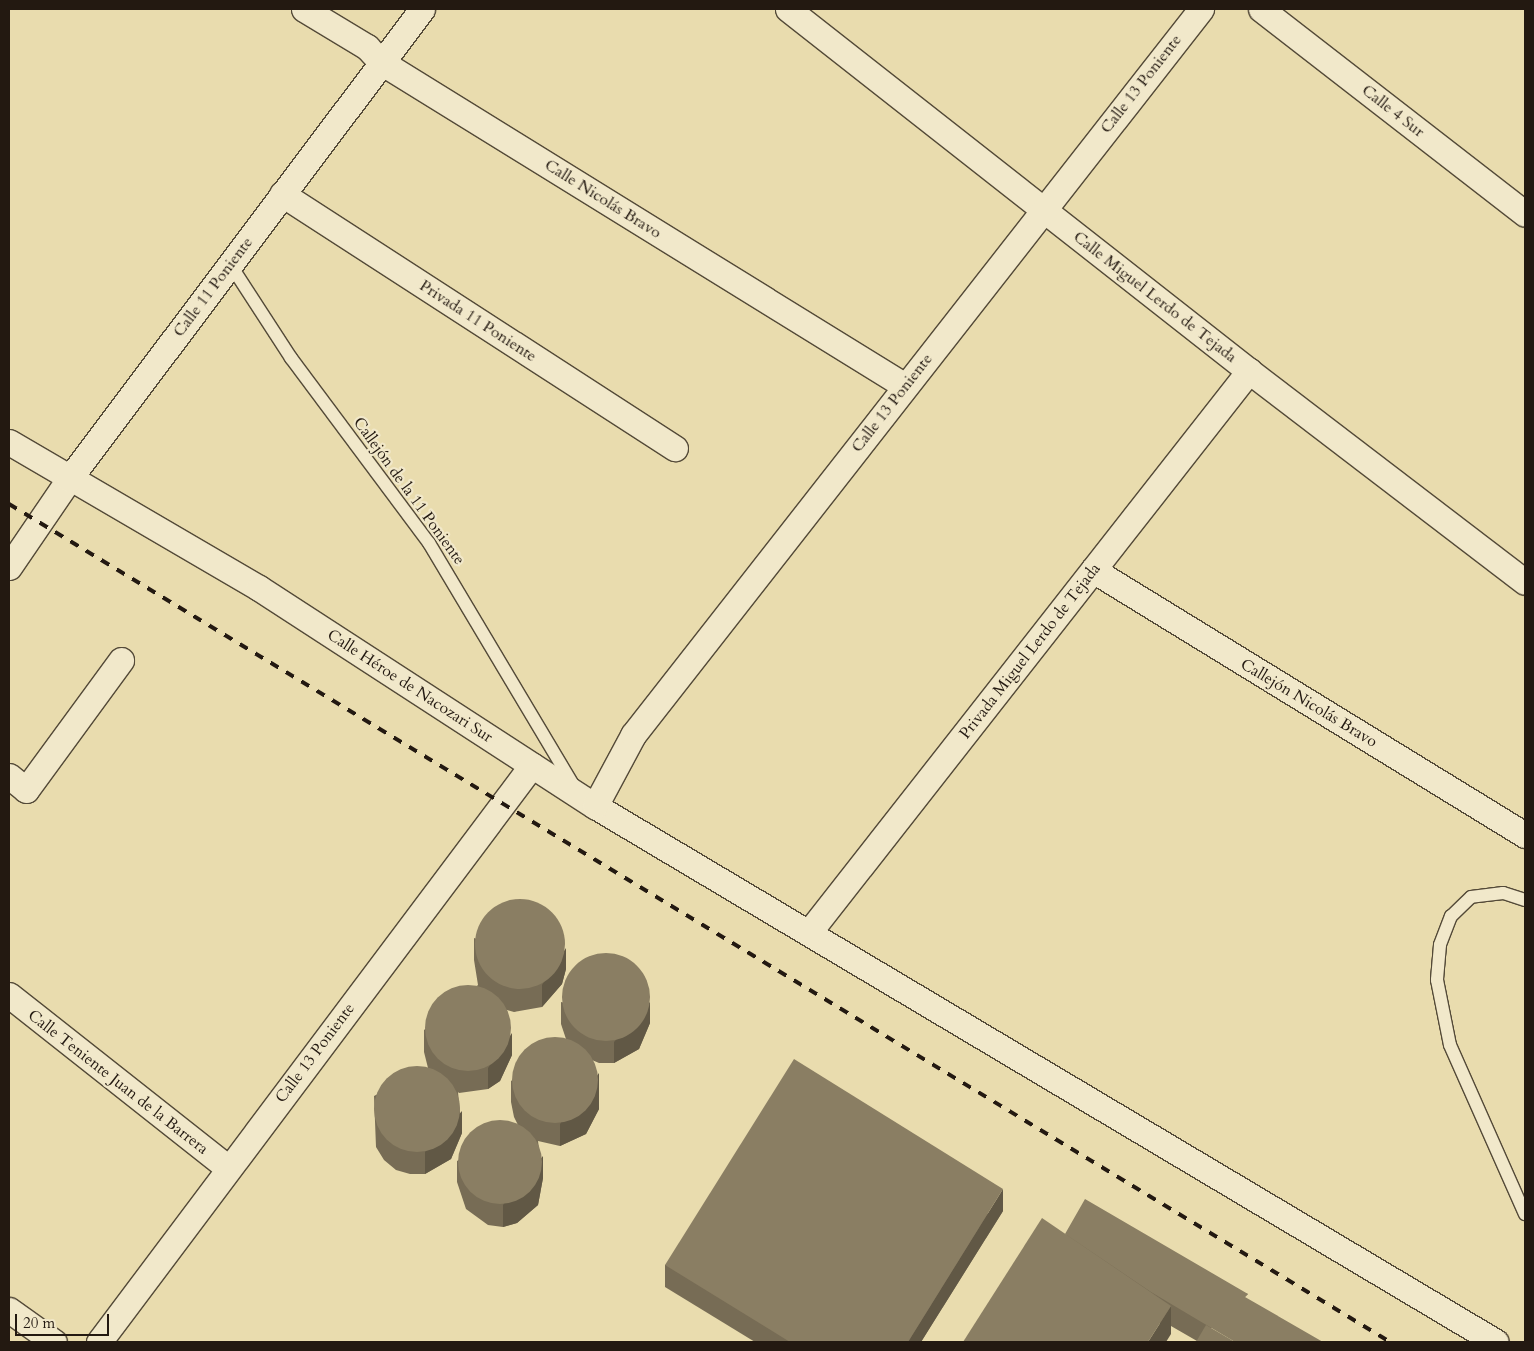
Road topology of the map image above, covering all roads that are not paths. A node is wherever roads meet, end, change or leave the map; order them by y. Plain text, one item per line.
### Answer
1 (304, 9) edge
2 (422, 9) edge
3 (788, 9) edge
4 (1201, 9) edge
5 (1261, 9) edge
6 (381, 62) junction
7 (282, 194) junction
8 (1043, 208) junction
9 (1525, 214) edge
10 (230, 264) junction
11 (1249, 371) junction
12 (905, 386) junction
13 (9, 442) edge
14 (674, 448) dead end
15 (69, 479) junction
16 (9, 567) edge
17 (1093, 570) junction
18 (1525, 582) edge
19 (121, 660) dead end
20 (532, 765) junction
21 (9, 776) edge
22 (587, 801) junction
23 (1525, 835) edge
24 (1525, 900) edge
25 (810, 931) junction
26 (9, 995) edge
27 (228, 1168) junction
28 (1525, 1214) edge
29 (9, 1310) edge
30 (54, 1342) edge
31 (99, 1342) edge
32 (1496, 1342) edge

1 - 6 street, Calle Nicolás Bravo
2 - 6 street, Calle 11 Poniente
3 - 8 street, Calle Miguel Lerdo de Tejada
4 - 8 street, Calle 13 Poniente
5 - 9 street, Calle 4 Sur
6 - 7 street, Calle 11 Poniente
6 - 12 street, Calle Nicolás Bravo
7 - 10 street, Calle 11 Poniente
7 - 14 street, Privada 11 Poniente
8 - 11 street, Calle Miguel Lerdo de Tejada
8 - 12 street, Calle 13 Poniente
10 - 15 street, Calle 11 Poniente
10 - 22 lane, Callejón de la 11 Poniente
11 - 17 street, Privada Miguel Lerdo de Tejada
11 - 18 street, Calle Miguel Lerdo de Tejada
12 - 22 street, Calle 13 Poniente
13 - 15 street, Calle Héroe de Nacozari Sur
15 - 16 street, Calle 11 Poniente
15 - 20 street, Calle Héroe de Nacozari Sur
17 - 23 street, Callejón Nicolás Bravo
17 - 25 street, Privada Miguel Lerdo de Tejada
19 - 21 street
20 - 22 street, Calle Héroe de Nacozari Sur
20 - 27 street, Calle 13 Poniente
22 - 25 street, Calle Héroe de Nacozari Sur
24 - 28 lane
25 - 32 street, Calle Héroe de Nacozari Sur
26 - 27 street, Calle Teniente Juan de la Barrera
27 - 31 street, Calle 13 Poniente
29 - 30 street

